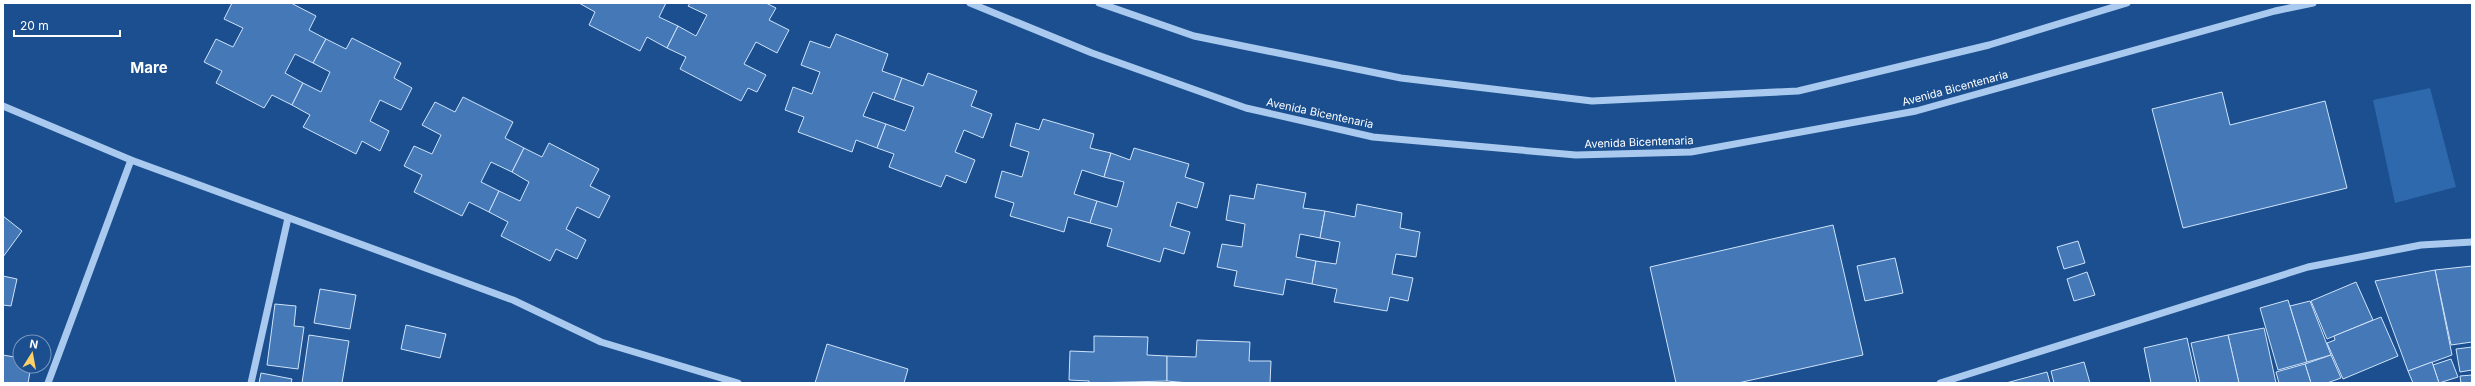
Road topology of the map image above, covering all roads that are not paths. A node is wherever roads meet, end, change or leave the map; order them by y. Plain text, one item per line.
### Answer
1 (970, 3) edge
2 (1099, 3) edge
3 (2127, 3) edge
4 (2313, 3) edge
5 (3, 106) edge
6 (131, 160) junction
7 (288, 218) junction
8 (2472, 242) edge
9 (48, 383) edge
10 (251, 383) edge
11 (738, 383) edge
12 (1940, 383) edge

1 - 4 street, Avenida Bicentenaria
2 - 3 street
5 - 6 street
6 - 7 street
6 - 9 street
7 - 10 street
7 - 11 street
8 - 12 street

